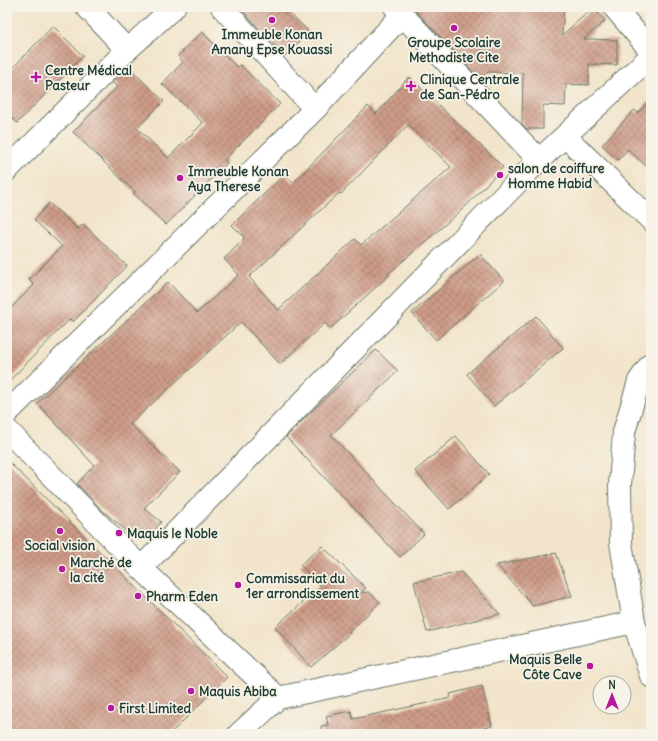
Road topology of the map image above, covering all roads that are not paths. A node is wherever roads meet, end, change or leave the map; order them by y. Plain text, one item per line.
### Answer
1 (87, 7) edge
2 (174, 7) edge
3 (222, 7) edge
4 (614, 7) edge
5 (398, 11) edge
6 (127, 50) junction
7 (651, 51) edge
8 (651, 56) edge
9 (315, 109) junction
10 (565, 136) junction
11 (539, 160) junction
12 (8, 168) edge
13 (651, 220) edge
14 (651, 364) edge
15 (7, 413) edge
16 (7, 430) edge
17 (141, 568) junction
18 (634, 622) junction
19 (651, 676) edge
20 (278, 698) junction
21 (239, 734) edge

1 - 6 street
2 - 6 street
3 - 9 street
4 - 7 street
5 - 9 street
5 - 11 street
6 - 12 street
8 - 10 street
9 - 15 street
10 - 11 street
10 - 13 street
11 - 17 street
14 - 18 street
16 - 17 street
17 - 20 street
18 - 19 street
18 - 20 street
20 - 21 street

